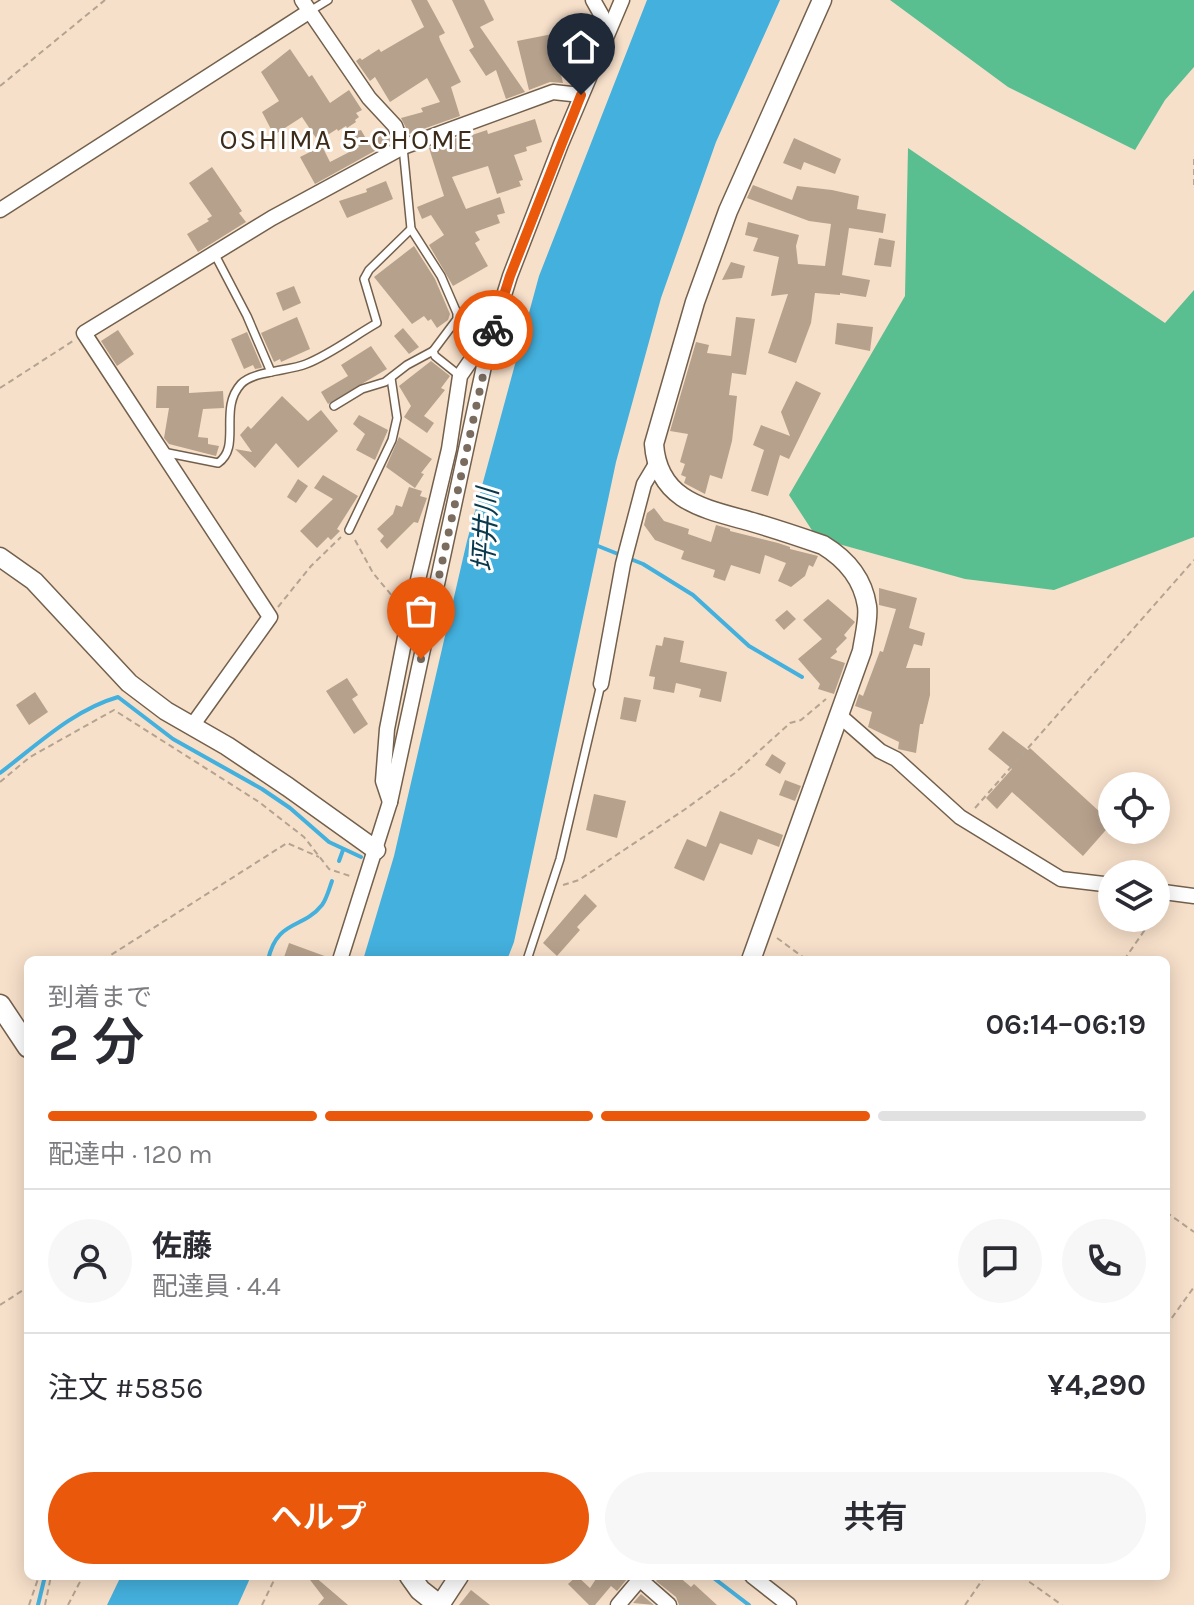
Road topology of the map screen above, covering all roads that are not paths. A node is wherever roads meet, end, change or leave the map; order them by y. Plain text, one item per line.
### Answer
1 (328, 0) edge
2 (593, 0) edge
3 (622, 0) edge
4 (822, 0) edge
5 (306, 6) edge
6 (602, 16) dead end
7 (581, 95) junction
8 (403, 147) junction
9 (0, 210) edge
10 (411, 229) junction
11 (214, 253) junction
12 (494, 327) junction
13 (433, 351) junction
14 (271, 372) junction
15 (460, 376) junction
16 (391, 378) junction
17 (334, 406) dead end
18 (162, 452) junction
19 (656, 464) junction
20 (349, 530) road end
21 (0, 557) edge
22 (601, 684) joint
23 (840, 716) junction
24 (192, 726) junction
25 (390, 802) junction
26 (376, 850) junction
27 (1098, 883) edge
28 (1170, 893) edge
29 (1194, 896) edge
30 (341, 956) edge
31 (528, 956) edge
32 (752, 956) edge
33 (0, 1005) edge
34 (24, 1041) edge
35 (413, 1580) edge
36 (456, 1580) edge
37 (637, 1580) edge
38 (640, 1580) edge
39 (757, 1580) edge
40 (440, 1605) edge
41 (618, 1605) edge
42 (669, 1605) edge
43 (789, 1605) edge

1 - 5 lane
2 - 6 street
3 - 7 street
4 - 19 street
5 - 8 street
5 - 9 street
7 - 8 street
7 - 12 street
8 - 10 lane
8 - 11 street
10 - 13 lane
10 - 14 lane
11 - 14 lane
11 - 18 street
12 - 15 street
12 - 25 street
13 - 15 lane
13 - 16 lane
14 - 18 lane
15 - 25 street
16 - 17 lane
16 - 20 lane
18 - 24 street
19 - 22 street
19 - 23 street
21 - 24 street
22 - 31 lane
23 - 27 street
23 - 32 street
24 - 26 street
25 - 26 street
26 - 30 street
28 - 29 street
33 - 34 main road
35 - 40 main road
36 - 40 street
37 - 41 street
38 - 42 street
39 - 43 street

